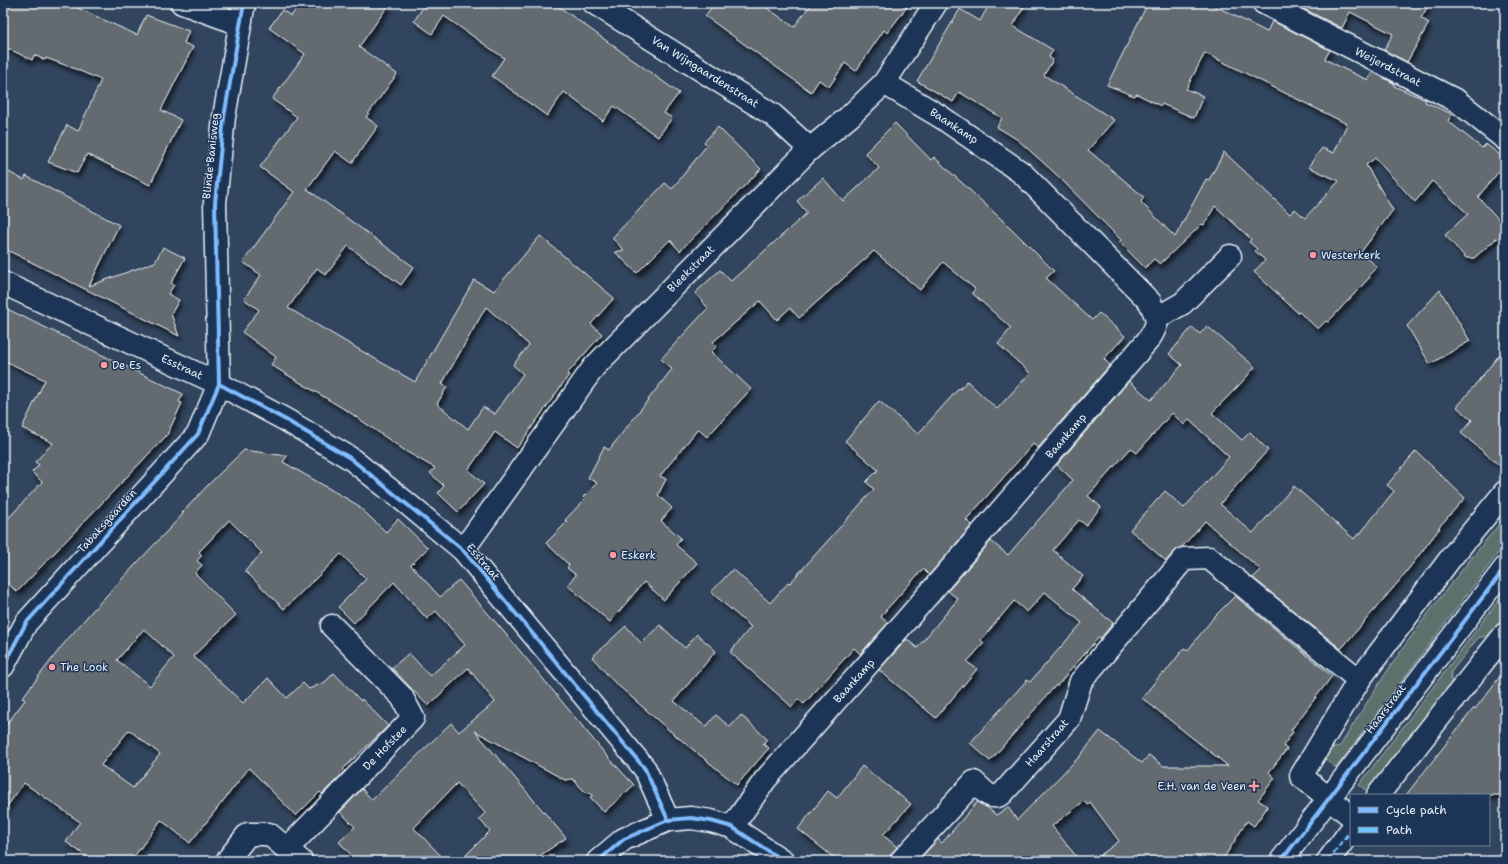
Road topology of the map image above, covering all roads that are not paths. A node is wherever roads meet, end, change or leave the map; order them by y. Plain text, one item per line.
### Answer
1 (182, 3) edge
2 (244, 3) edge
3 (594, 3) edge
4 (936, 3) edge
5 (1264, 3) edge
6 (240, 24) junction
7 (884, 83) junction
8 (1505, 139) edge
9 (810, 149) junction
10 (1230, 256) dead end
11 (3, 283) edge
12 (1157, 318) junction
13 (219, 384) junction
14 (1505, 492) edge
15 (463, 550) junction
16 (1505, 568) edge
17 (332, 626) dead end
18 (1505, 634) edge
19 (9, 639) edge
20 (3, 666) edge
21 (1360, 680) junction
22 (1379, 794) edge
23 (1329, 799) junction
24 (1350, 815) edge
25 (668, 820) junction
26 (732, 827) junction
27 (1350, 831) edge
28 (294, 855) edge
29 (903, 858) edge
30 (227, 861) edge
31 (598, 861) edge
32 (783, 861) edge
33 (1281, 861) edge
34 (1328, 861) edge

1 - 6 street
2 - 6 street, Blinde Banisweg
3 - 9 street, Van Wijngaardenstraat
4 - 7 street, Bleekstraat
5 - 8 street, Weijerdstraat
6 - 13 street, Blinde Banisweg
7 - 9 street, Bleekstraat
7 - 12 street, Baankamp
9 - 15 street, Bleekstraat
10 - 12 street
11 - 13 street, Esstraat
12 - 26 street, Baankamp
13 - 15 street, Esstraat
13 - 19 street, Tabaksgaarden
14 - 21 street
15 - 25 street, Esstraat
16 - 23 street, Haarstraat
17 - 28 street, De Hofstee
18 - 22 street
19 - 20 street, Tabaksgaarden
21 - 23 street
21 - 29 street, Haarstraat
23 - 24 street
23 - 33 street, Haarstraat
25 - 26 street
25 - 31 street
26 - 32 street
27 - 34 street
28 - 30 street, De Hofstee

